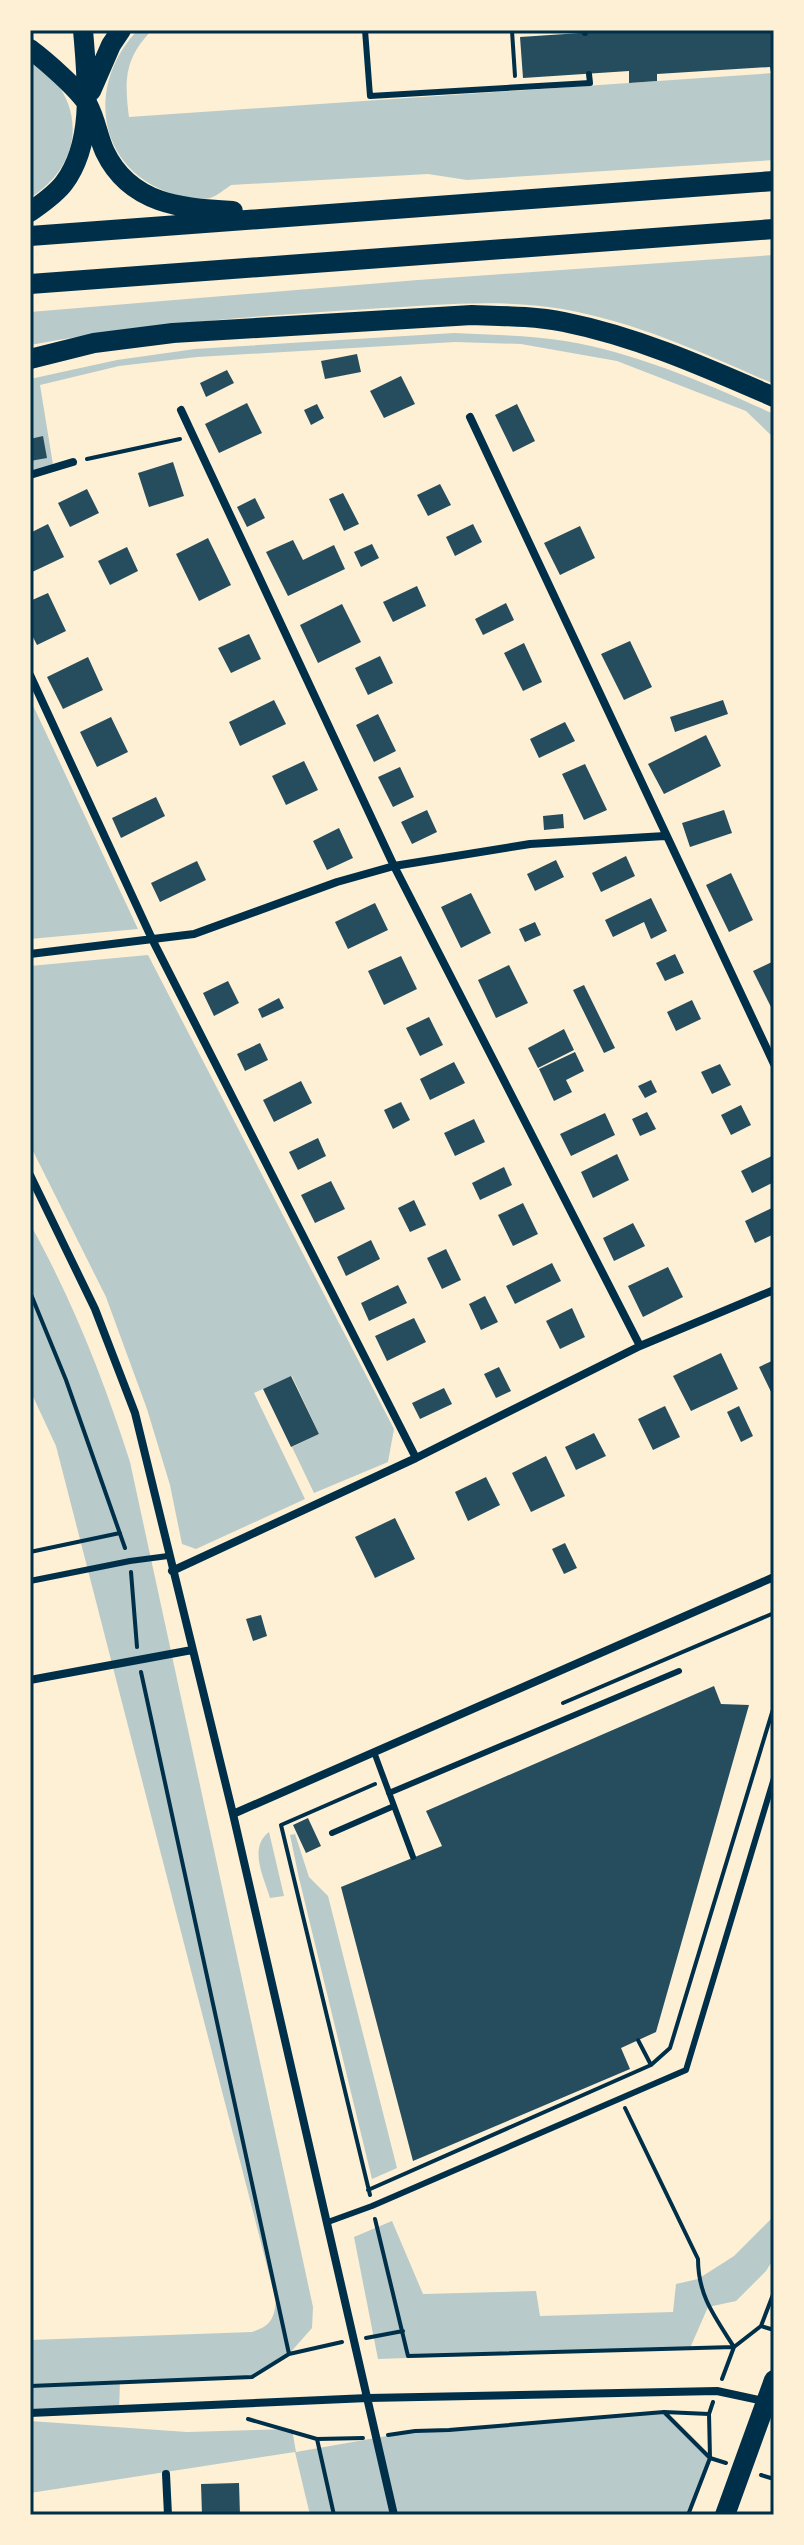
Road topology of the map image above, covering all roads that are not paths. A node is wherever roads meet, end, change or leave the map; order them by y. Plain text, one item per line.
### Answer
1 (83, 30) edge
2 (121, 30) edge
3 (365, 30) edge
4 (30, 49) edge
5 (589, 74) dead end
6 (87, 103) junction
7 (774, 181) edge
8 (30, 212) edge
9 (333, 215) junction
10 (774, 229) edge
11 (30, 236) edge
12 (30, 284) edge
13 (30, 359) edge
14 (774, 397) edge
15 (181, 410) dead end
16 (470, 417) dead end
17 (73, 462) road end
18 (30, 475) edge
19 (30, 675) edge
20 (665, 836) junction
21 (394, 866) junction
22 (153, 941) junction
23 (30, 954) edge
24 (774, 1064) edge
25 (30, 1175) edge
26 (774, 1290) edge
27 (640, 1346) junction
28 (416, 1458) junction
29 (168, 1556) junction
30 (172, 1571) junction
31 (774, 1577) edge
32 (30, 1581) edge
33 (192, 1650) junction
34 (679, 1671) dead end
35 (30, 1680) edge
36 (374, 1752) junction
37 (774, 1778) edge
38 (389, 1793) junction
39 (394, 1806) junction
40 (233, 1814) junction
41 (332, 1833) dead end
42 (413, 1857) dead end
43 (328, 2222) junction
44 (774, 2380) edge
45 (368, 2398) junction
46 (770, 2402) edge
47 (30, 2413) edge
48 (166, 2474) dead end
49 (168, 2515) edge
50 (394, 2515) edge
51 (725, 2515) edge

1 - 6 main road
2 - 6 main road
3 - 5 lane
4 - 6 main road
6 - 8 main road
6 - 9 main road
7 - 9 main road
9 - 11 main road
10 - 12 main road
13 - 14 main road
15 - 21 street
16 - 20 street
17 - 18 street
19 - 22 street
20 - 21 street
20 - 24 street
21 - 22 street
21 - 27 street
22 - 23 street
22 - 28 street
25 - 29 street
26 - 27 street
27 - 28 street
28 - 30 street
29 - 30 street
29 - 32 lane
30 - 33 street
31 - 36 street
33 - 35 street
33 - 40 street
34 - 38 lane
36 - 38 lane
36 - 40 street
37 - 43 lane
38 - 39 lane
39 - 41 lane
39 - 42 lane
40 - 43 street
43 - 45 street
44 - 46 main road
45 - 46 street
45 - 47 street
45 - 50 street
46 - 51 main road
48 - 49 street

